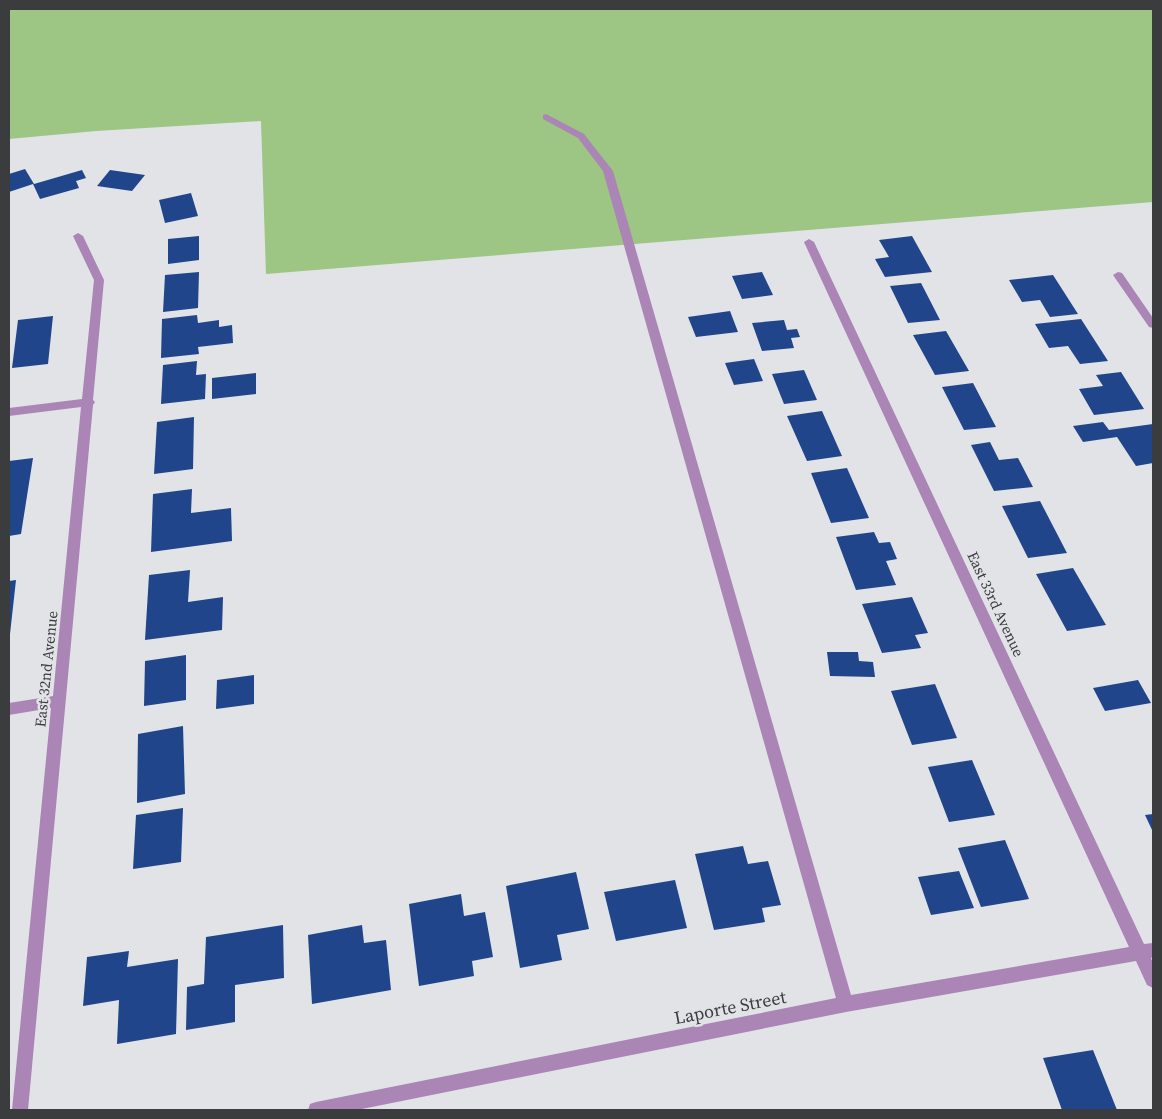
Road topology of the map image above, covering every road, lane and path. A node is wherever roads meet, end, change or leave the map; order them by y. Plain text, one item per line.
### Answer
1 (546, 117) dead end
2 (78, 236) dead end
3 (809, 242) dead end
4 (1118, 275) dead end
5 (1153, 325) edge
6 (89, 402) junction
7 (9, 412) edge
8 (59, 701) junction
9 (9, 709) edge
10 (1146, 950) edge
11 (1153, 980) edge
12 (846, 1004) junction
13 (20, 1110) edge
14 (316, 1110) edge

1 - 12 street
2 - 6 street, East 32nd Avenue
3 - 10 street, East 33rd Avenue
4 - 5 street
6 - 7 street
6 - 8 street, East 32nd Avenue
8 - 9 street
8 - 13 street, East 32nd Avenue
10 - 11 street, East 33rd Avenue
10 - 12 street, Laporte Street
12 - 14 street, Laporte Street

